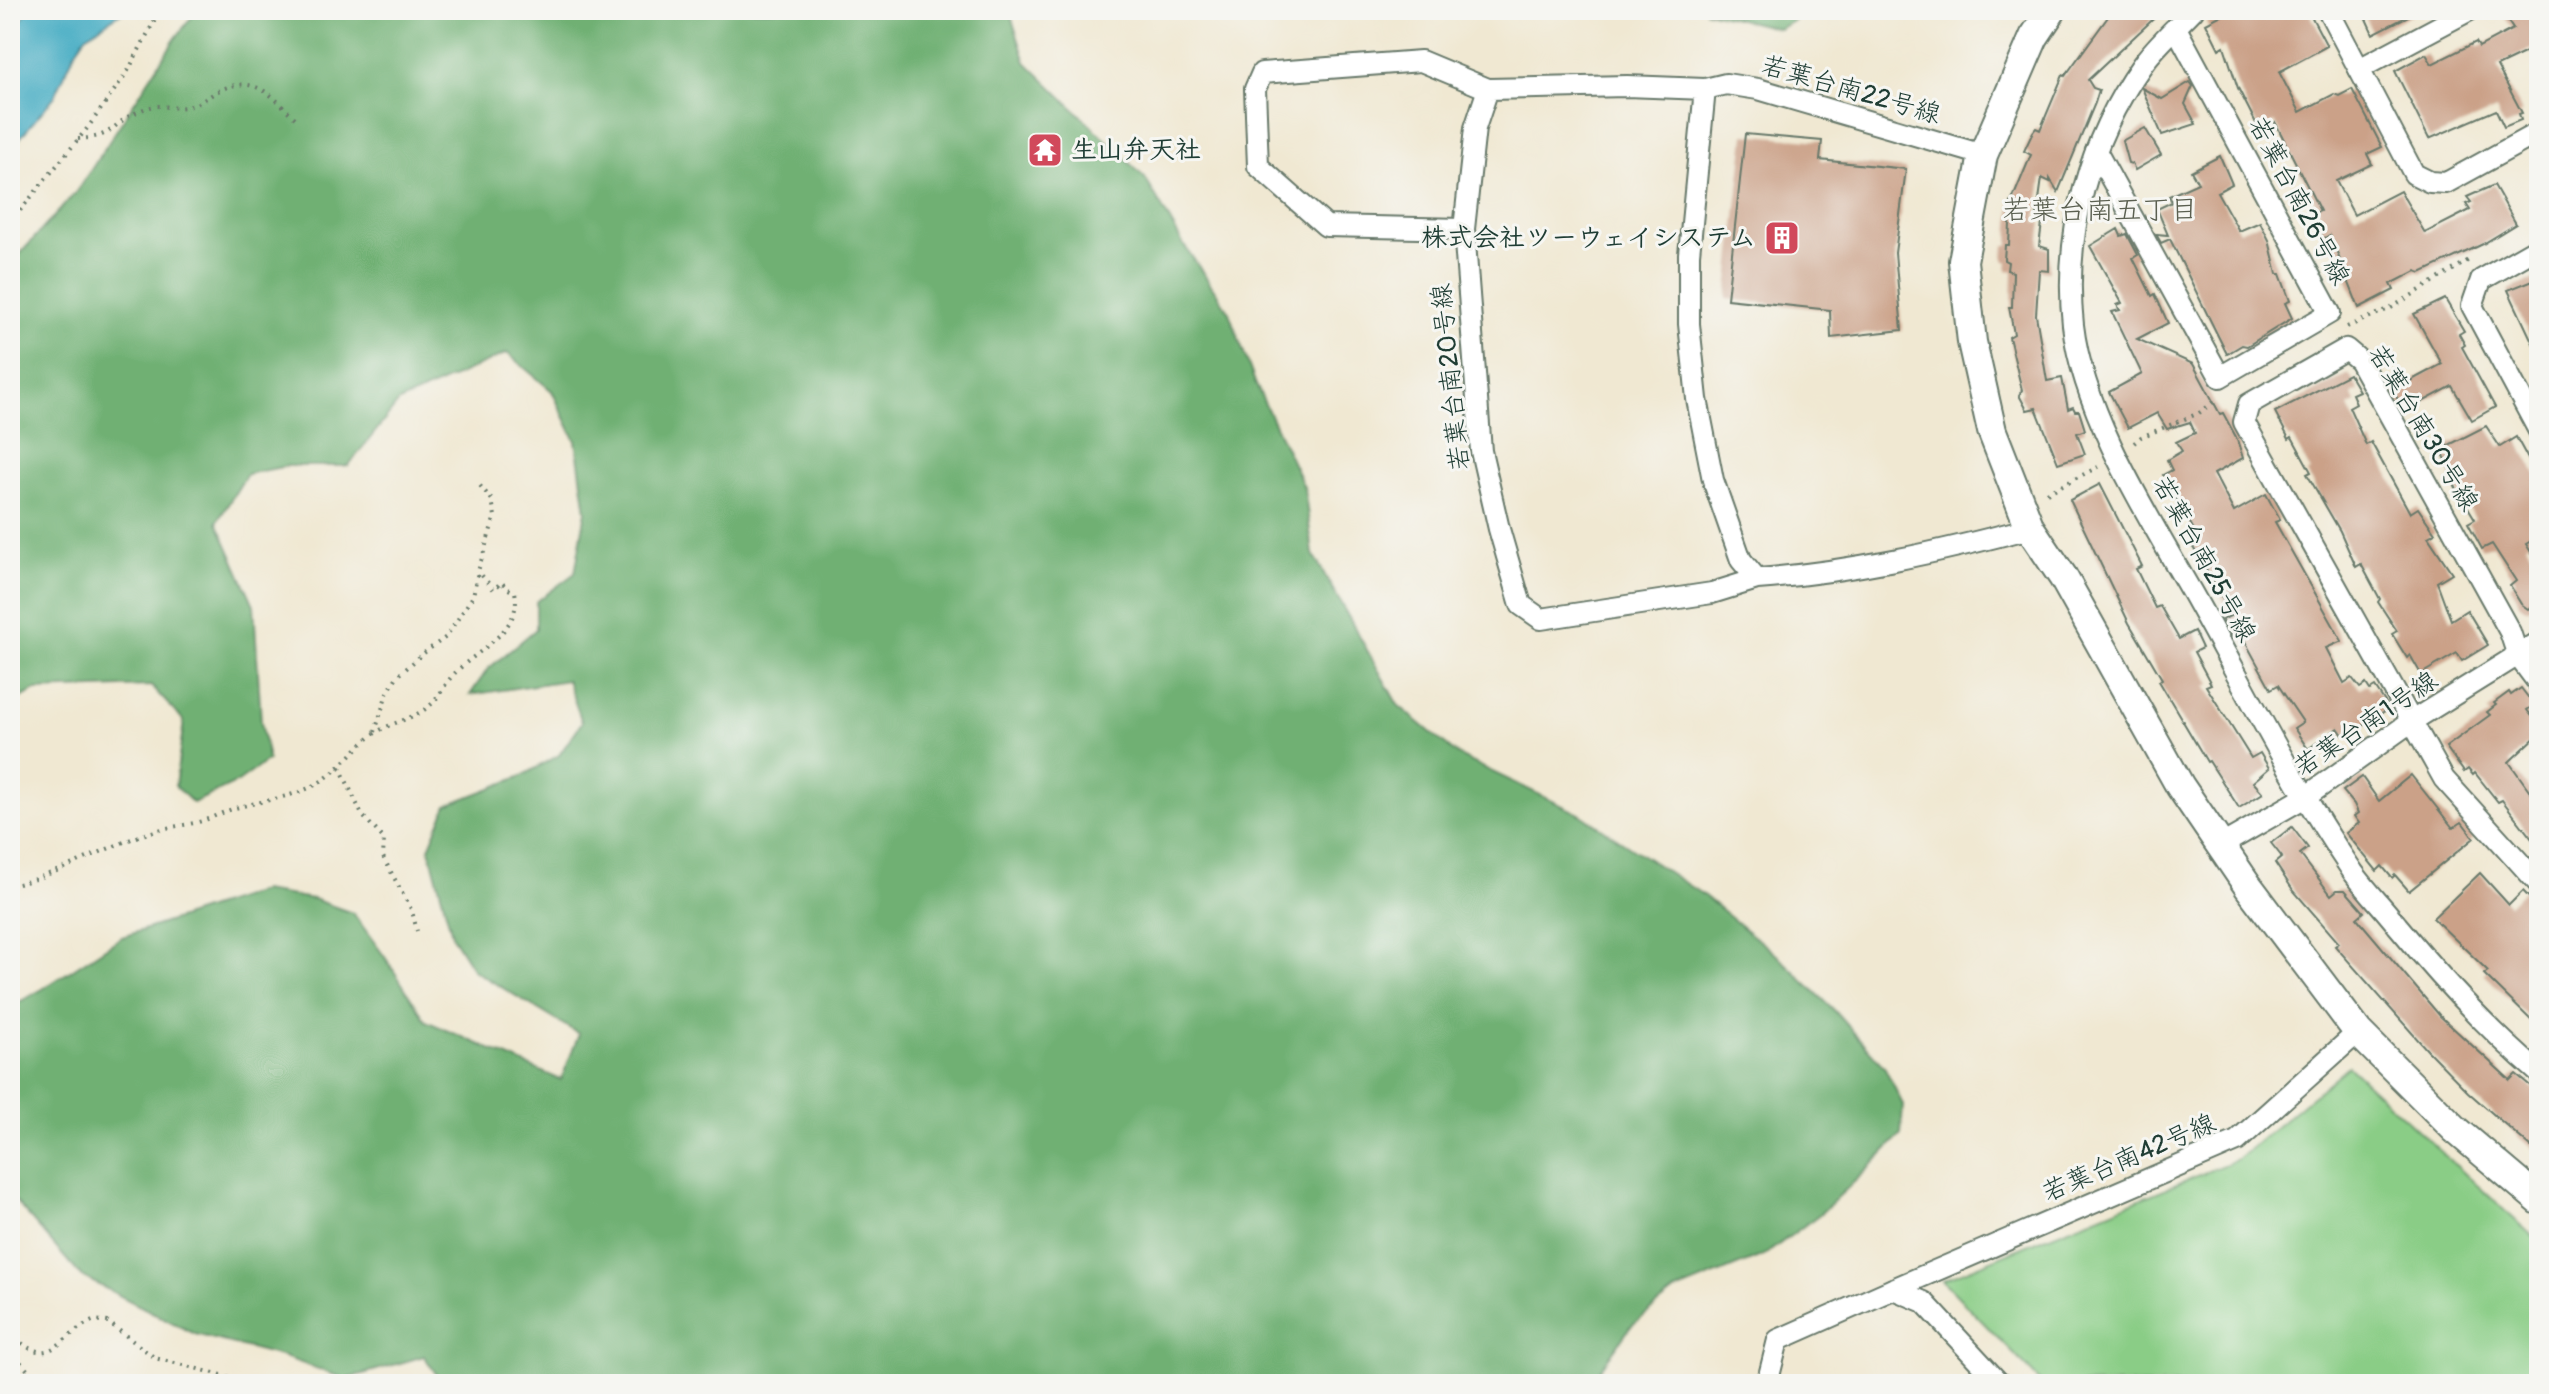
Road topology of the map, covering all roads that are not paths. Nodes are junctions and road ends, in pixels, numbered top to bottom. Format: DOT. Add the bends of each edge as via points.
graph roads {
  1 [pos="2052,10"];
  2 [pos="2193,10"];
  3 [pos="2328,10"];
  4 [pos="2470,10"];
  5 [pos="2176,28"];
  6 [pos="2359,69"];
  7 [pos="1488,89"];
  8 [pos="1705,89"];
  9 [pos="2539,132"];
  10 [pos="2096,151"];
  11 [pos="1983,155"];
  12 [pos="1464,229"];
  13 [pos="2539,247"];
  14 [pos="2539,431"];
  15 [pos="2030,528"];
  16 [pos="1757,579"];
  17 [pos="2539,642"];
  18 [pos="2518,656"];
  19 [pos="2539,684"];
  20 [pos="2412,721"];
  21 [pos="2307,796"];
  22 [pos="2220,846"];
  23 [pos="2539,884"];
  24 [pos="2358,1032"];
  25 [pos="2539,1073"];
  26 [pos="2539,1200"];
  27 [pos="1893,1289"];
  28 [pos="1767,1384"];
  29 [pos="2000,1384"];
  1 -- 11 [label="street" via="2034,37"];
  2 -- 5 [label="street, 若葉台南25号線"];
  3 -- 6 [label="street"];
  4 -- 6 [label="street"];
  5 -- 10 [label="street, 若葉台南25号線" via="2143,64"];
  5 -- 10 [label="street, 若葉台南26号線" via="2330,313 2220,377"];
  6 -- 9 [label="street" via="2414,174 2430,182 2446,183"];
  7 -- 8 [label="street"];
  7 -- 12 [label="street, 若葉台南20号線" via="1475,128"];
  7 -- 12 [label="street" via="1421,61 1262,73 1255,89 1258,166 1326,226"];
  8 -- 11 [label="street, 若葉台南22号線" via="1726,84 1758,89"];
  8 -- 16 [label="street" via="1689,254 1689,324 1713,480 1741,560"];
  10 -- 21 [label="street, 若葉台南25号線" via="2078,204 2071,290 2084,377 2115,453"];
  11 -- 15 [label="street" via="1963,261 1972,342 1992,431"];
  12 -- 16 [label="street, 若葉台南20号線" via="1481,451 1521,605 1541,619 1712,593"];
  13 -- 14 [label="street" via="2481,280 2472,306"];
  15 -- 16 [label="street, 若葉台南20号線" via="1946,551"];
  15 -- 22 [label="street"];
  17 -- 18 [label="street, 若葉台南1号線"];
  18 -- 19 [label="street"];
  18 -- 20 [label="street, 若葉台南1号線"];
  18 -- 20 [label="street, 若葉台南30号線" via="2510,632 2359,360 2346,349 2249,404 2244,422"];
  20 -- 21 [label="street, 若葉台南1号線"];
  20 -- 23 [label="street" via="2444,779"];
  21 -- 22 [label="street, 若葉台南1号線"];
  21 -- 25 [label="street, 若葉台南25号線" via="2354,873 2435,971"];
  22 -- 24 [label="street"];
  24 -- 26 [label="street" via="2455,1129"];
  24 -- 27 [label="street, 若葉台南42号線" via="2237,1141"];
  27 -- 28 [label="street, 若葉台南42号線" via="1778,1340"];
  27 -- 29 [label="street" via="1924,1302"];
}
